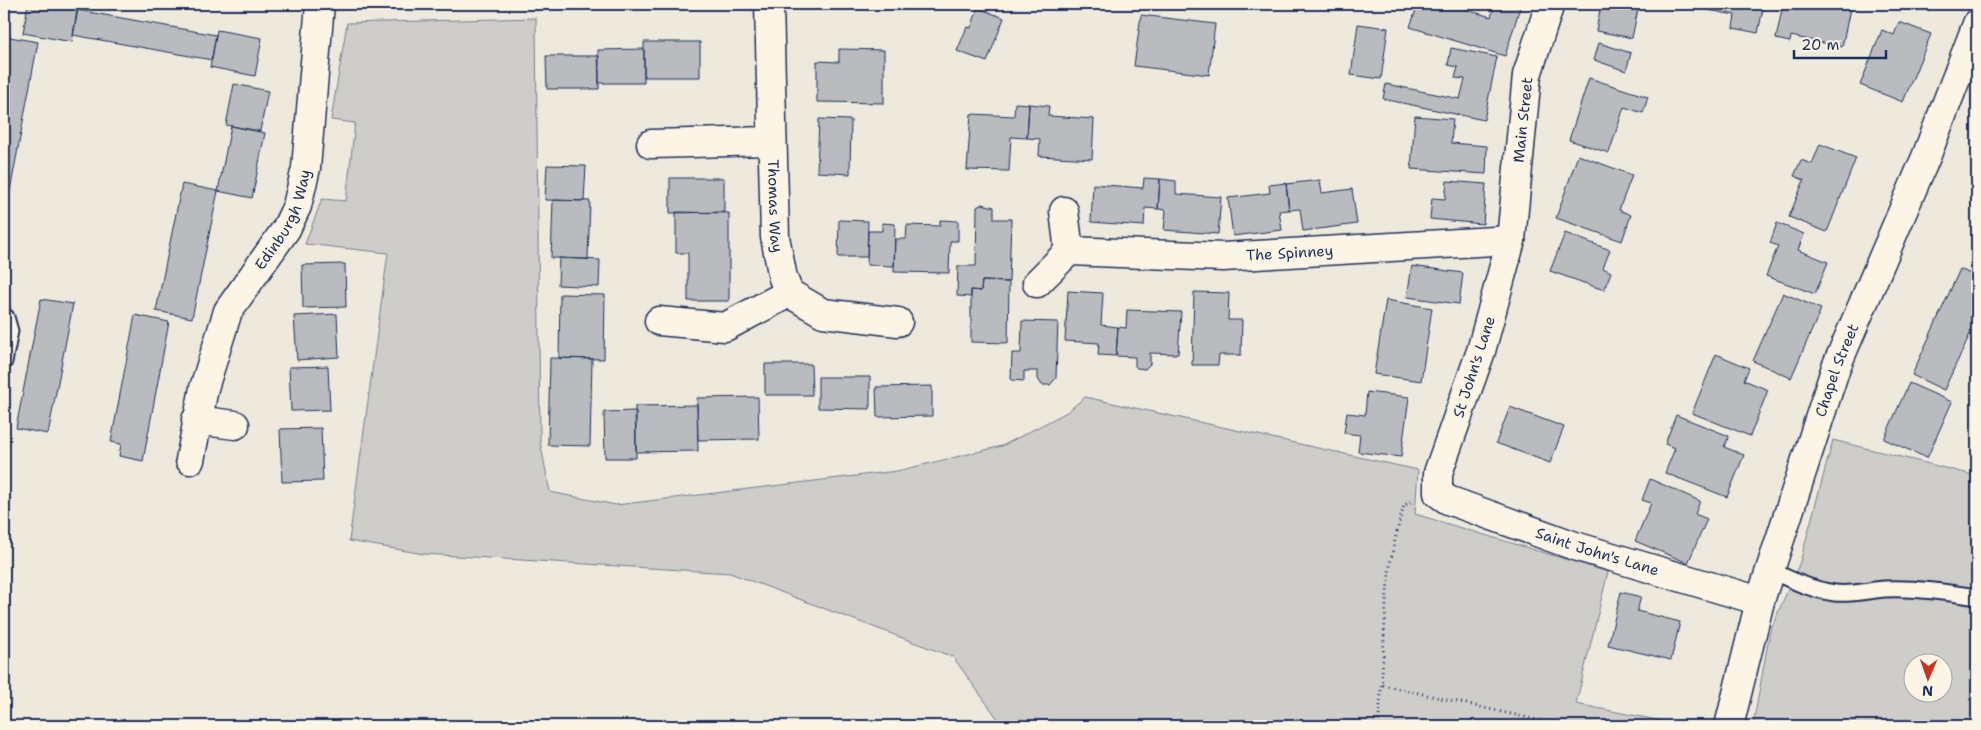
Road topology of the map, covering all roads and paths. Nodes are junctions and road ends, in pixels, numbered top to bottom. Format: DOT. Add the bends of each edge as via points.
graph roads {
  1 [pos="320,4"];
  2 [pos="769,4"];
  3 [pos="1550,4"];
  4 [pos="1977,24"];
  5 [pos="772,141"];
  6 [pos="650,144"];
  7 [pos="1064,212"];
  8 [pos="1511,240"];
  9 [pos="1069,251"];
  10 [pos="1037,283"];
  11 [pos="790,293"];
  12 [pos="4,316"];
  13 [pos="659,321"];
  14 [pos="898,322"];
  15 [pos="4,362"];
  16 [pos="196,420"];
  17 [pos="235,425"];
  18 [pos="190,460"];
  19 [pos="1438,494"];
  20 [pos="1770,570"];
  21 [pos="1977,597"];
  22 [pos="1760,601"];
  23 [pos="1383,685"];
  24 [pos="1378,726"];
  25 [pos="1564,726"];
  26 [pos="1729,726"];
  1 -- 16 [label="street, Edinburgh Way" via="306,168 297,206 286,229 228,311"];
  2 -- 5 [label="street, Thomas Way"];
  3 -- 8 [label="street, Main Street" via="1527,75"];
  4 -- 20 [label="street, Chapel Street" via="1926,157 1836,368"];
  5 -- 6 [label="street"];
  5 -- 11 [label="street, Thomas Way" via="775,237 783,278"];
  7 -- 9 [label="street"];
  8 -- 9 [label="street, The Spinney" via="1223,257"];
  8 -- 19 [label="street, St John's Lane" via="1481,351 1438,473"];
  9 -- 10 [label="street"];
  11 -- 13 [label="street" via="725,327"];
  11 -- 14 [label="street" via="823,313"];
  12 -- 15 [label="lane" via="10,331"];
  16 -- 17 [label="street"];
  16 -- 18 [label="street, Edinburgh Way"];
  19 -- 22 [label="street, Saint John's Lane" via="1574,546"];
  19 -- 23 [label="path" via="1404,505 1390,563 1382,647"];
  20 -- 21 [label="lane" via="1811,588 1837,593 1921,588"];
  20 -- 22 [label="street, Chapel Street"];
  22 -- 26 [label="street, Chapel Street"];
  23 -- 24 [label="path"];
  23 -- 25 [label="path"];
}
